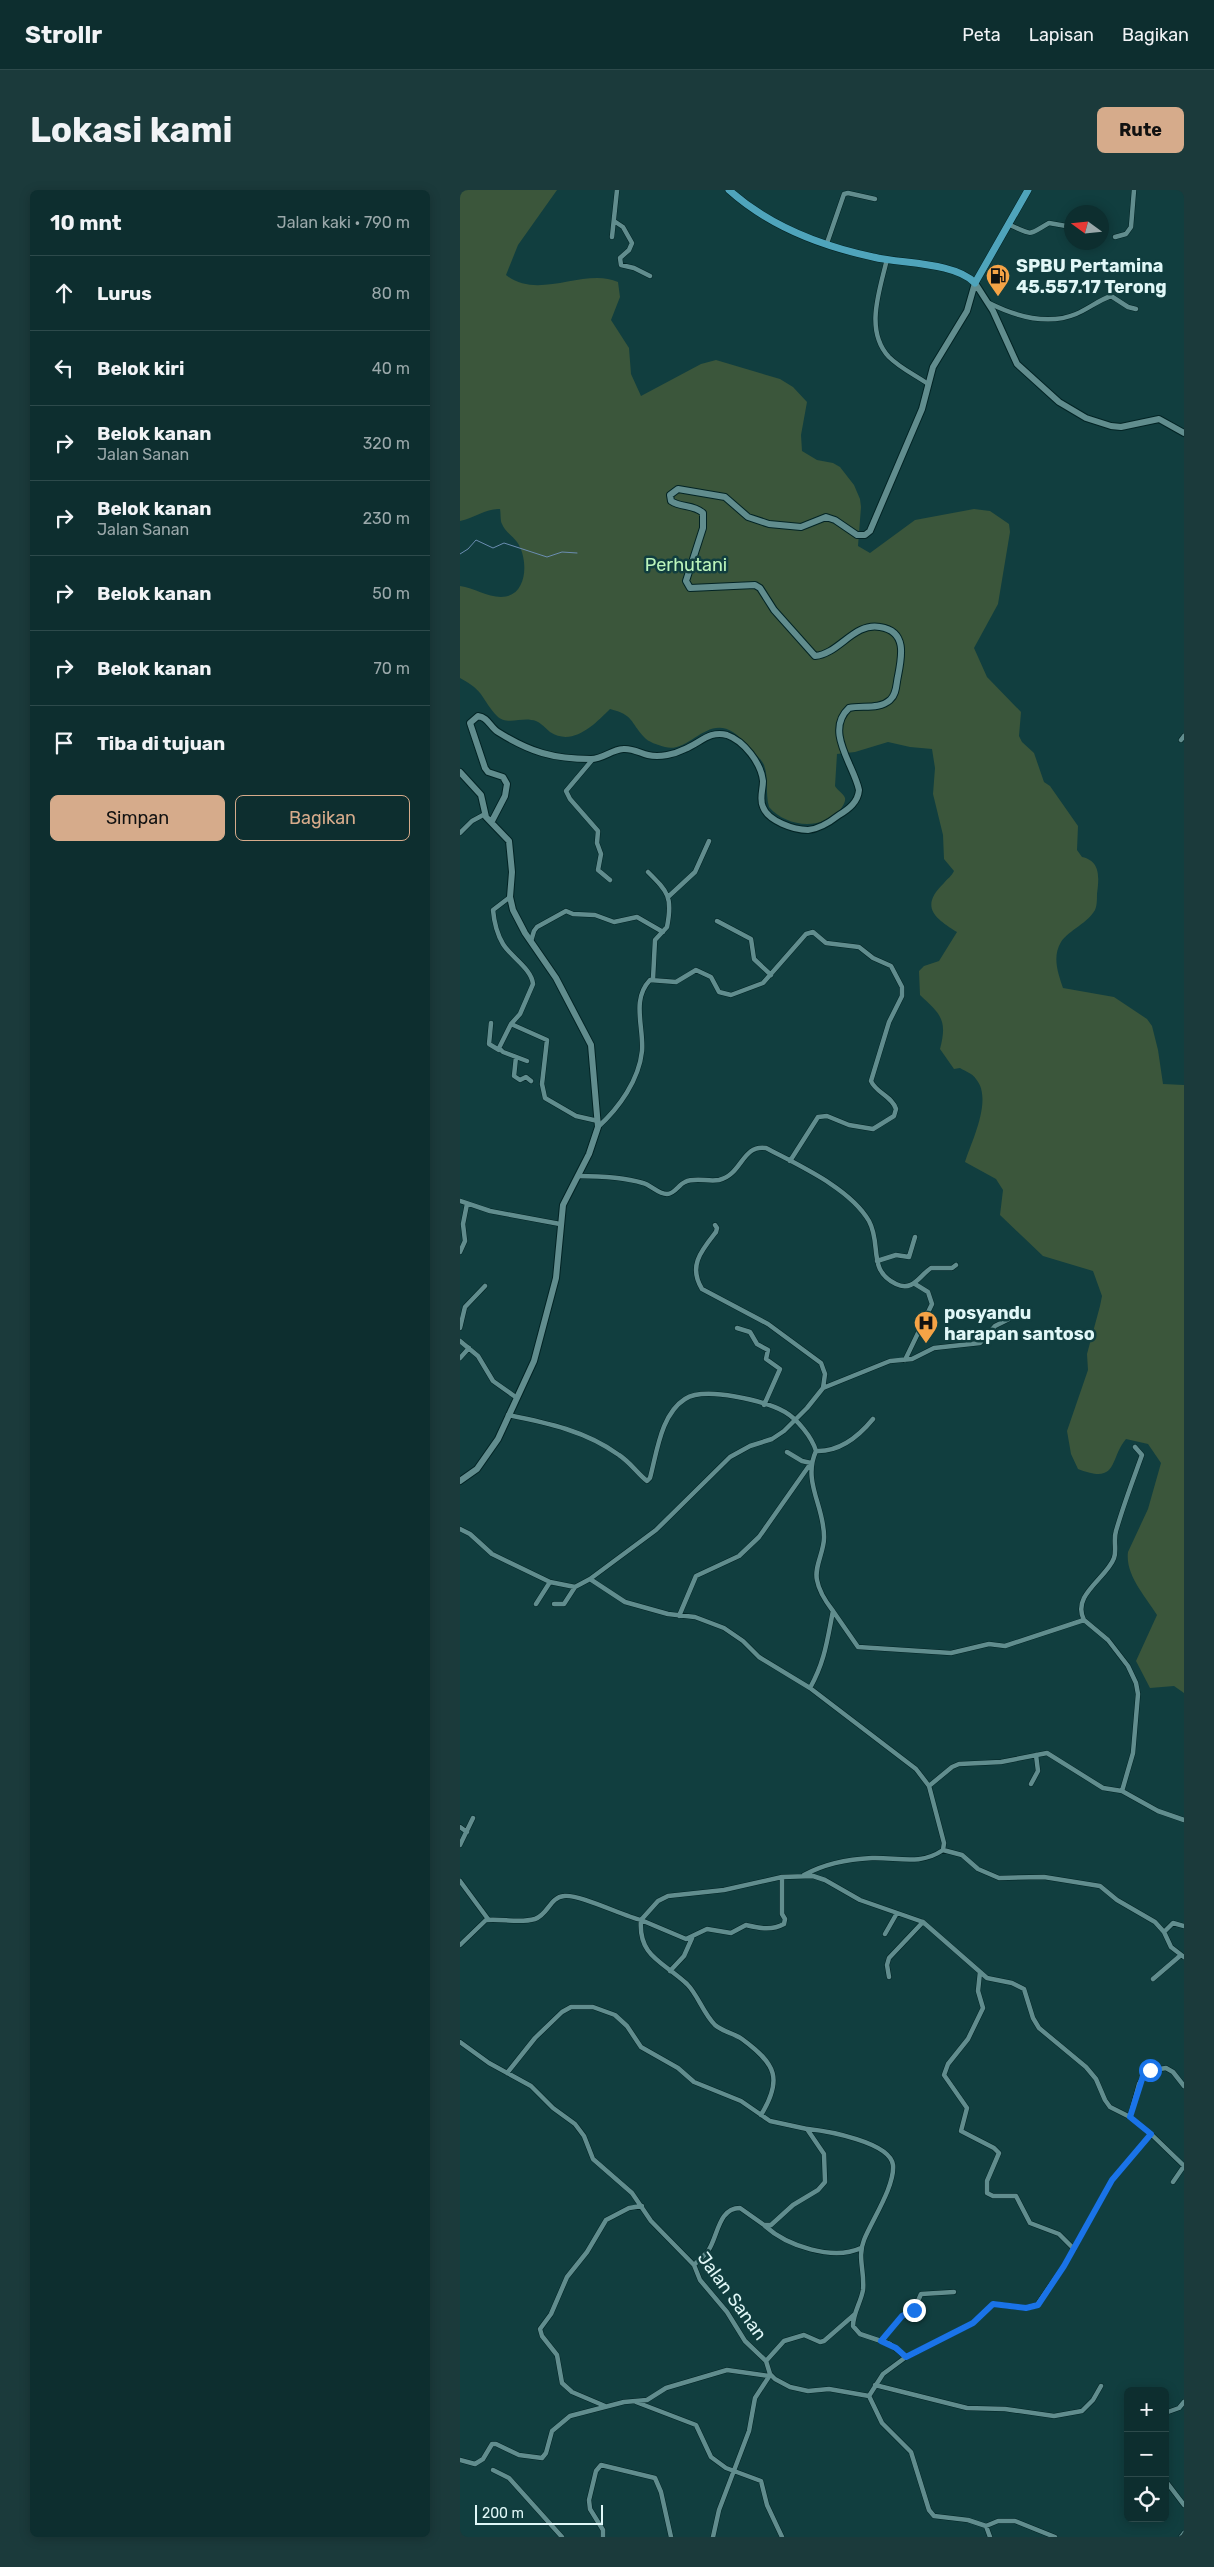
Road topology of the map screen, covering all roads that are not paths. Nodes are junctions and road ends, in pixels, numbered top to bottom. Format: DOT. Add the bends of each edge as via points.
graph roads {
  1 [pos="617,190"];
  2 [pos="729,190"];
  3 [pos="1028,190"];
  4 [pos="1134,190"];
  5 [pos="875,199"];
  6 [pos="614,221"];
  7 [pos="1010,225"];
  8 [pos="1064,226"];
  9 [pos="1115,237"];
  10 [pos="612,238"];
  11 [pos="828,243"];
  12 [pos="887,259"];
  13 [pos="957,270"];
  14 [pos="980,272"];
  15 [pos="650,276"];
  16 [pos="975,283"];
  17 [pos="989,304"];
  18 [pos="1136,309"];
  19 [pos="928,384"];
  20 [pos="1184,433"];
  21 [pos="593,759"];
  22 [pos="460,772"];
  23 [pos="485,814"];
  24 [pos="492,821"];
  25 [pos="460,833"];
  26 [pos="710,841"];
  27 [pos="648,872"];
  28 [pos="610,880"];
  29 [pos="510,897"];
  30 [pos="668,897"];
  31 [pos="717,921"];
  32 [pos="662,932"];
  33 [pos="531,943"];
  34 [pos="771,975"];
  35 [pos="653,979"];
  36 [pos="491,1023"];
  37 [pos="511,1024"];
  38 [pos="499,1050"];
  39 [pos="516,1057"];
  40 [pos="527,1061"];
  41 [pos="531,1081"];
  42 [pos="598,1124"];
  43 [pos="790,1161"];
  44 [pos="578,1176"];
  45 [pos="460,1201"];
  46 [pos="467,1204"];
  47 [pos="560,1224"];
  48 [pos="715,1225"];
  49 [pos="915,1237"];
  50 [pos="460,1252"];
  51 [pos="877,1261"];
  52 [pos="956,1265"];
  53 [pos="915,1284"];
  54 [pos="485,1286"];
  55 [pos="1019,1314"];
  56 [pos="460,1328"];
  57 [pos="737,1328"];
  58 [pos="460,1341"];
  59 [pos="469,1348"];
  60 [pos="460,1358"];
  61 [pos="905,1360"];
  62 [pos="823,1388"];
  63 [pos="517,1398"];
  64 [pos="764,1405"];
  65 [pos="508,1415"];
  66 [pos="873,1419"];
  67 [pos="794,1420"];
  68 [pos="1135,1447"];
  69 [pos="816,1450"];
  70 [pos="786,1452"];
  71 [pos="811,1463"];
  72 [pos="460,1481"];
  73 [pos="460,1529"];
  74 [pos="590,1579"];
  75 [pos="550,1582"];
  76 [pos="575,1587"];
  77 [pos="536,1604"];
  78 [pos="554,1604"];
  79 [pos="833,1611"];
  80 [pos="679,1616"];
  81 [pos="1084,1620"];
  82 [pos="810,1688"];
  83 [pos="1036,1755"];
  84 [pos="1031,1784"];
  85 [pos="929,1786"];
  86 [pos="1122,1791"];
  87 [pos="473,1818"];
  88 [pos="1184,1820"];
  89 [pos="460,1828"];
  90 [pos="468,1832"];
  91 [pos="460,1845"];
  92 [pos="943,1850"];
  93 [pos="804,1874"];
  94 [pos="782,1878"];
  95 [pos="460,1881"];
  96 [pos="897,1913"];
  97 [pos="488,1919"];
  98 [pos="641,1920"];
  99 [pos="922,1922"];
  100 [pos="1184,1926"];
  101 [pos="1164,1932"];
  102 [pos="885,1934"];
  103 [pos="693,1937"];
  104 [pos="460,1945"];
  105 [pos="1182,1956"];
  106 [pos="670,1971"];
  107 [pos="980,1972"];
  108 [pos="889,1977"];
  109 [pos="1153,1979"];
  110 [pos="460,2042"];
  111 [pos="507,2073"];
  112 [pos="1184,2086"];
  113 [pos="761,2115"];
  114 [pos="1130,2117"];
  115 [pos="808,2129"];
  116 [pos="1151,2134"];
  117 [pos="1184,2166"];
  118 [pos="1173,2182"];
  119 [pos="642,2206"];
  120 [pos="764,2225"];
  121 [pos="861,2248"];
  122 [pos="1074,2249"];
  123 [pos="694,2265"];
  124 [pos="954,2292"];
  125 [pos="855,2314"];
  126 [pos="881,2341"];
  127 [pos="906,2357"];
  128 [pos="766,2361"];
  129 [pos="769,2375"];
  130 [pos="875,2384"];
  131 [pos="1101,2386"];
  132 [pos="869,2396"];
  133 [pos="635,2401"];
  134 [pos="1184,2402"];
  135 [pos="605,2406"];
  136 [pos="1169,2412"];
  137 [pos="460,2460"];
  138 [pos="494,2470"];
  139 [pos="733,2470"];
  140 [pos="1169,2485"];
  141 [pos="1184,2505"];
  142 [pos="986,2526"];
  143 [pos="1184,2533"];
  144 [pos="562,2537"];
  145 [pos="603,2537"];
  146 [pos="671,2537"];
  147 [pos="713,2537"];
  148 [pos="782,2537"];
  149 [pos="990,2537"];
  150 [pos="1055,2537"];
  151 [pos="1181,2537"];
  1 -- 6 [label="street"];
  2 -- 11 [label="main road" via="780,227"];
  3 -- 7 [label="main road"];
  4 -- 9 [label="street" via="1131,227 1126,234"];
  5 -- 11 [label="street" via="848,192 844,194"];
  6 -- 10 [label="street"];
  6 -- 15 [label="street" via="623,227 632,244 620,258 621,264"];
  7 -- 8 [label="street" via="1030,234 1050,223"];
  7 -- 14 [label="main road"];
  11 -- 12 [label="main road"];
  12 -- 13 [label="main road"];
  12 -- 19 [label="street" via="876,311 879,339 890,357"];
  13 -- 14 [label="main road"];
  13 -- 16 [label="main road"];
  14 -- 16 [label="main road"];
  16 -- 17 [label="main road"];
  16 -- 19 [label="main road" via="968,311 938,356"];
  17 -- 18 [label="street" via="1011,314 1037,319 1073,315 1111,296"];
  17 -- 20 [label="main road" via="1017,364 1059,402 1086,418 1111,426 1159,419"];
  19 -- 21 [label="main road" via="918,419 870,531 862,536 831,518 822,518 801,527 769,524 748,517 725,497 678,489 670,495 674,503 694,507 703,514 703,528 686,581 690,588 751,584 760,588 774,610 815,656 820,656 863,628 878,626 899,638 903,656 894,696 884,705 850,708 841,717 844,755 859,790 855,802 829,822 808,830 775,820 762,806 760,769 740,743 726,735 712,734 686,749 668,754 648,755 622,749"];
  21 -- 24 [label="main road" via="542,754 495,731 483,717 475,717 470,723 485,768 503,777 507,784"];
  21 -- 28 [label="street" via="566,791 598,830 601,856 598,870"];
  22 -- 23 [label="main road" via="482,795"];
  23 -- 24 [label="main road"];
  23 -- 25 [label="street" via="472,820"];
  24 -- 29 [label="main road" via="509,841"];
  26 -- 30 [label="street" via="695,872"];
  27 -- 30 [label="street"];
  29 -- 33 [label="main road" via="513,910"];
  29 -- 37 [label="street" via="493,910 497,932 534,984 520,1014"];
  30 -- 32 [label="street" via="668,925"];
  31 -- 34 [label="street" via="751,939 754,959"];
  32 -- 33 [label="street" via="637,917 614,922 595,915 566,911 537,927"];
  32 -- 35 [label="street" via="655,940"];
  33 -- 42 [label="main road" via="556,978 591,1045"];
  34 -- 35 [label="street" via="763,983 731,995 719,992 711,976 700,970 676,982"];
  34 -- 43 [label="street" via="806,934 813,932 826,943 859,947 872,958 892,966 902,992 871,1081 895,1105 894,1116 873,1130 827,1116 818,1117"];
  35 -- 42 [label="street" via="646,984 640,997 642,1032 638,1068 611,1115"];
  36 -- 38 [label="street" via="489,1044"];
  37 -- 38 [label="street"];
  37 -- 42 [label="street" via="546,1040 542,1084 545,1098 576,1116"];
  38 -- 39 [label="street"];
  39 -- 40 [label="street"];
  39 -- 41 [label="street" via="514,1076"];
  42 -- 44 [label="main road"];
  43 -- 44 [label="street" via="766,1148 754,1147 730,1175 720,1180 687,1181 671,1194 636,1181"];
  43 -- 51 [label="street" via="853,1201 870,1224"];
  44 -- 47 [label="main road" via="563,1205"];
  45 -- 46 [label="street"];
  46 -- 47 [label="street"];
  46 -- 50 [label="street"];
  47 -- 63 [label="main road" via="556,1278 539,1345"];
  48 -- 62 [label="street" via="716,1232 697,1256 695,1271 702,1289 768,1324 821,1363 825,1374"];
  49 -- 51 [label="street" via="909,1257 896,1255"];
  51 -- 53 [label="street" via="877,1268 889,1280 905,1287"];
  52 -- 53 [label="street" via="952,1268 931,1268"];
  53 -- 61 [label="street" via="928,1292 932,1304"];
  54 -- 56 [label="street" via="465,1306"];
  55 -- 61 [label="street" via="995,1326 980,1343 939,1347"];
  57 -- 64 [label="street" via="750,1332 757,1344 768,1350 768,1361 780,1369"];
  58 -- 59 [label="street"];
  59 -- 60 [label="street"];
  59 -- 63 [label="street" via="482,1360 488,1376"];
  61 -- 62 [label="street" via="890,1361"];
  62 -- 67 [label="street"];
  63 -- 65 [label="main road"];
  64 -- 65 [label="street" via="709,1392 685,1399 669,1417 647,1481 621,1456 594,1438 552,1424"];
  64 -- 67 [label="street" via="786,1413"];
  65 -- 72 [label="main road" via="498,1439 476,1469"];
  66 -- 69 [label="street" via="856,1438 824,1451"];
  67 -- 69 [label="street"];
  67 -- 74 [label="street" via="772,1439 730,1457 656,1530"];
  68 -- 81 [label="street" via="1142,1455 1116,1531 1114,1558 1105,1574 1086,1594"];
  69 -- 71 [label="street"];
  70 -- 71 [label="street"];
  71 -- 79 [label="street" via="814,1495 824,1538 816,1578 820,1592"];
  71 -- 80 [label="street" via="759,1537 740,1556 696,1576"];
  73 -- 75 [label="street" via="492,1554"];
  74 -- 76 [label="street"];
  74 -- 80 [label="street" via="625,1602"];
  75 -- 76 [label="street"];
  75 -- 77 [label="street"];
  76 -- 78 [label="street" via="564,1604"];
  79 -- 81 [label="street" via="858,1647 944,1653 989,1644 1005,1646"];
  79 -- 82 [label="street" via="828,1647"];
  80 -- 82 [label="street" via="695,1617 724,1628 759,1657"];
  81 -- 86 [label="street" via="1108,1640 1128,1666 1136,1683 1138,1694 1132,1753"];
  82 -- 85 [label="street" via="916,1769"];
  83 -- 84 [label="street" via="1038,1771"];
  83 -- 85 [label="street" via="1001,1762 959,1764"];
  83 -- 86 [label="street" via="1052,1755 1103,1788"];
  85 -- 92 [label="street" via="944,1842"];
  86 -- 88 [label="street" via="1158,1811"];
  87 -- 90 [label="street"];
  89 -- 90 [label="street"];
  90 -- 91 [label="street"];
  92 -- 93 [label="street" via="920,1860 864,1859 822,1866"];
  92 -- 101 [label="street" via="962,1855 978,1869 999,1878 1044,1877 1095,1884 1155,1922"];
  93 -- 94 [label="street"];
  93 -- 96 [label="street"];
  94 -- 98 [label="street" via="724,1890 668,1896 658,1901"];
  94 -- 103 [label="street" via="784,1924 762,1929 746,1925 731,1933 707,1929"];
  95 -- 97 [label="street"];
  96 -- 99 [label="street"];
  96 -- 102 [label="street"];
  97 -- 98 [label="street" via="512,1922 536,1918 554,1900 568,1896"];
  97 -- 104 [label="street"];
  98 -- 103 [label="street" via="682,1939"];
  98 -- 106 [label="street" via="643,1945"];
  99 -- 107 [label="street"];
  99 -- 108 [label="street" via="889,1958"];
  100 -- 101 [label="street" via="1173,1923"];
  101 -- 105 [label="street" via="1171,1947"];
  103 -- 106 [label="street" via="684,1956"];
  105 -- 109 [label="street"];
  106 -- 113 [label="street" via="687,1984 714,2024 741,2039 771,2068 774,2088"];
  107 -- 114 [label="street" via="992,1980 1012,1983 1024,1989 1032,2018 1039,2028 1086,2067 1107,2104"];
  107 -- 122 [label="street" via="978,1991 983,2008 968,2039 945,2070 946,2079 967,2108 962,2131 999,2153 987,2181 986,2193 1014,2195 1030,2224 1059,2234"];
  110 -- 111 [label="street, Jalan Sanan"];
  111 -- 113 [label="street" via="535,2038 562,2012 571,2007 593,2006 622,2020 641,2048 678,2068 694,2082 741,2101"];
  111 -- 119 [label="street, Jalan Sanan" via="537,2091 575,2124 584,2136 593,2159"];
  112 -- 114 [label="street" via="1174,2072 1166,2068 1147,2071"];
  113 -- 115 [label="street" via="770,2121"];
  114 -- 116 [label="street"];
  115 -- 120 [label="street" via="826,2160 826,2178 822,2187 793,2205 772,2226"];
  115 -- 121 [label="street" via="853,2138 879,2149 890,2158 890,2182"];
  116 -- 117 [label="street"];
  116 -- 122 [label="street" via="1112,2180"];
  117 -- 118 [label="street"];
  119 -- 123 [label="street, Jalan Sanan" via="651,2221"];
  119 -- 135 [label="street" via="606,2220 567,2277 551,2314 540,2329 557,2355 562,2383 572,2392"];
  120 -- 121 [label="street" via="783,2239 832,2254 850,2253"];
  120 -- 123 [label="street" via="743,2209 729,2211 708,2251"];
  121 -- 125 [label="street" via="862,2291"];
  122 -- 127 [label="street" via="1038,2305 1026,2308 993,2304 973,2323"];
  123 -- 128 [label="street, Jalan Sanan" via="700,2280 742,2336"];
  124 -- 126 [label="street" via="921,2294 914,2310 902,2316"];
  125 -- 126 [label="street" via="853,2326 857,2333"];
  125 -- 128 [label="street" via="824,2342 804,2335 784,2341"];
  126 -- 127 [label="street"];
  127 -- 130 [label="street"];
  128 -- 129 [label="street, Jalan Sanan"];
  129 -- 132 [label="street" via="800,2390 829,2389"];
  129 -- 133 [label="street" via="728,2370 666,2388 647,2400"];
  129 -- 139 [label="street" via="755,2398 750,2431"];
  130 -- 131 [label="street" via="967,2408 1054,2416 1082,2411"];
  130 -- 132 [label="street"];
  132 -- 142 [label="street" via="882,2423 911,2452 931,2514"];
  133 -- 135 [label="street"];
  133 -- 139 [label="street" via="696,2425 708,2454 723,2467"];
  134 -- 136 [label="street"];
  135 -- 137 [label="street" via="560,2422 552,2430 544,2458 519,2456 492,2444 480,2462 470,2464"];
  138 -- 144 [label="street" via="509,2478"];
  139 -- 147 [label="street"];
  139 -- 148 [label="street" via="761,2481 767,2505"];
  140 -- 141 [label="street"];
  142 -- 149 [label="street"];
  142 -- 150 [label="street" via="998,2521 1015,2521"];
  143 -- 151 [label="street"];
  145 -- 146 [label="street" via="589,2500 596,2471 602,2465 655,2478"];
}
